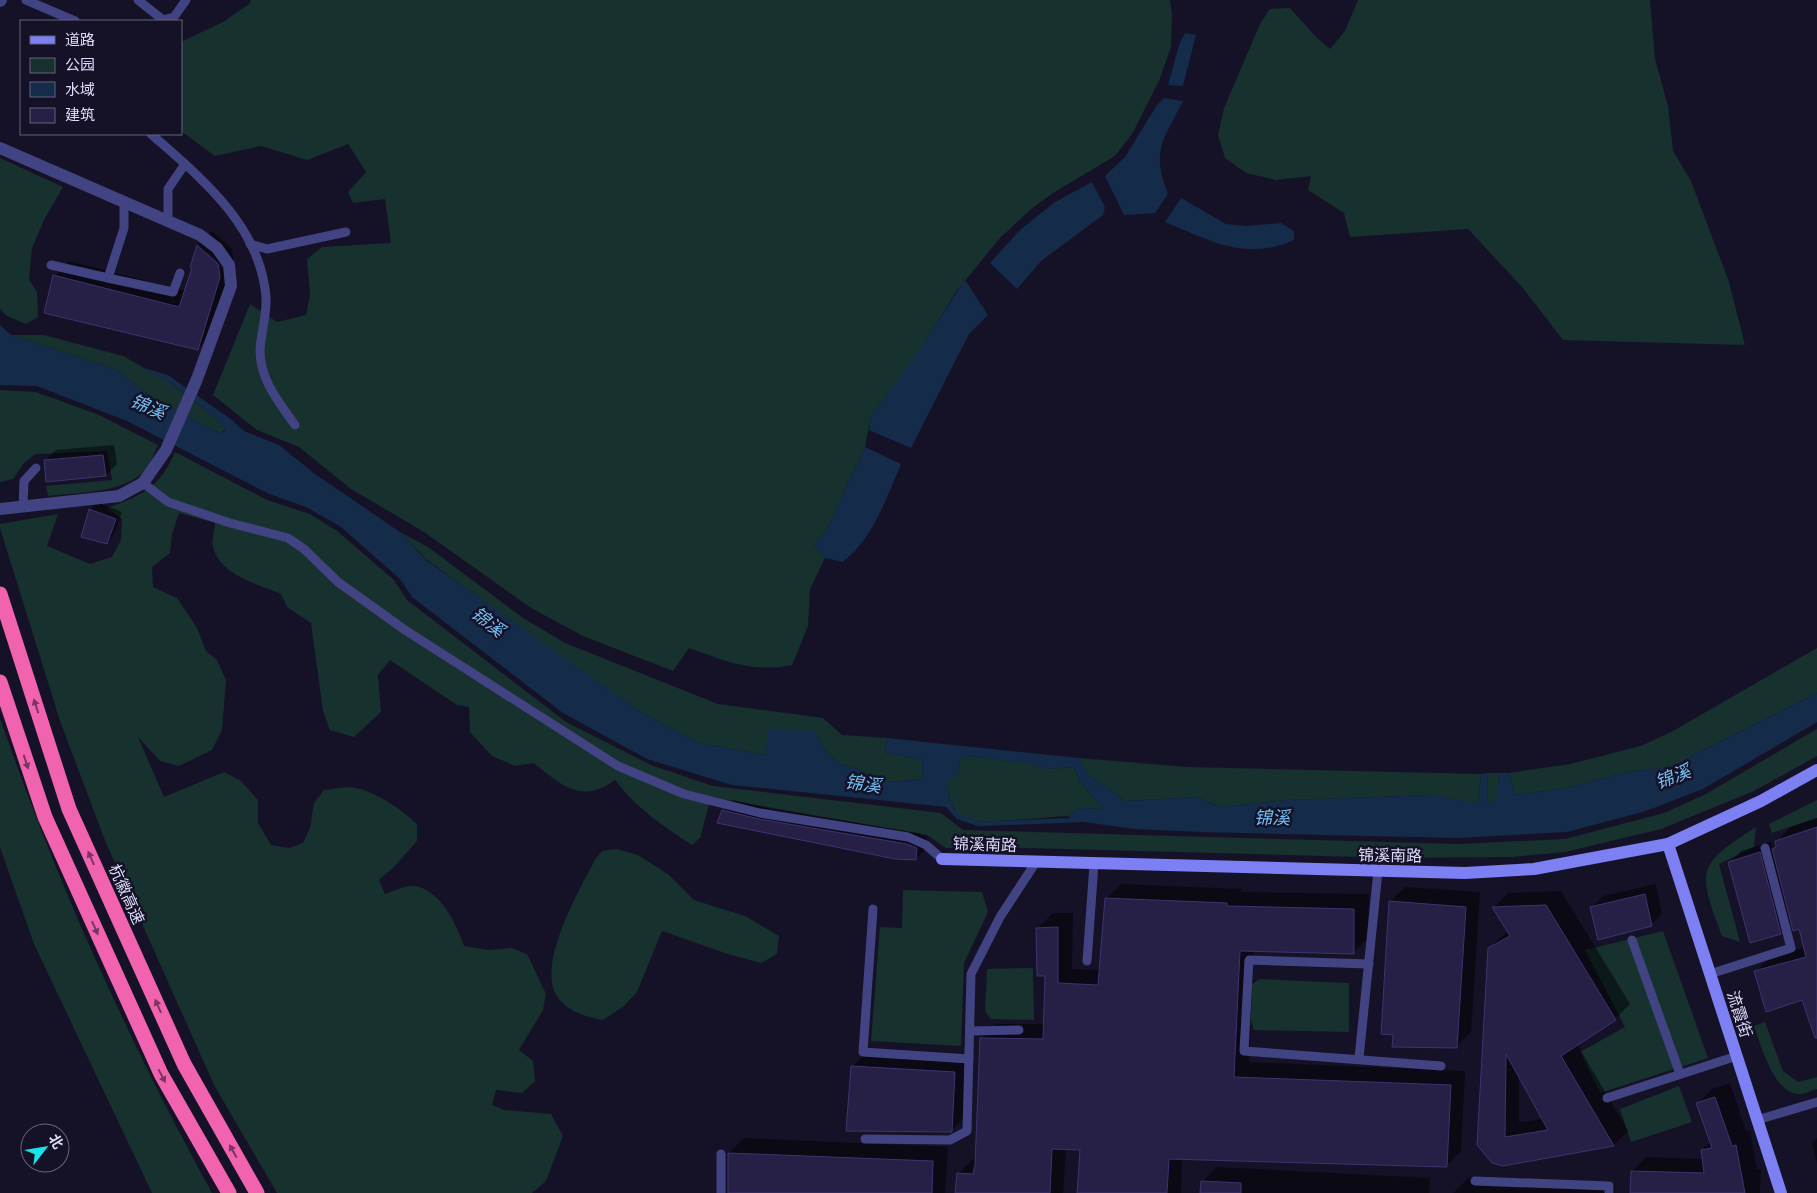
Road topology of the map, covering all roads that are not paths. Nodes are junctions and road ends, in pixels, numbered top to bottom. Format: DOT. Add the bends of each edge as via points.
graph roads {
  1 [pos="26,0"];
  2 [pos="138,0"];
  3 [pos="186,0"];
  4 [pos="73,20"];
  5 [pos="152,135"];
  6 [pos="0,148"];
  7 [pos="185,164"];
  8 [pos="124,203"];
  9 [pos="168,222"];
  10 [pos="346,232"];
  11 [pos="250,244"];
  12 [pos="51,265"];
  13 [pos="180,273"];
  14 [pos="108,278"];
  15 [pos="295,425"];
  16 [pos="36,468"];
  17 [pos="143,483"];
  18 [pos="23,507"];
  19 [pos="0,509"];
  20 [pos="0,594"];
  21 [pos="0,682"];
  22 [pos="1817,770"];
  23 [pos="1668,844"];
  24 [pos="1765,848"];
  25 [pos="942,860"];
  26 [pos="1036,862"];
  27 [pos="1094,864"];
  28 [pos="1378,871"];
  29 [pos="873,909"];
  30 [pos="1632,940"];
  31 [pos="1087,961"];
  32 [pos="1369,964"];
  33 [pos="1710,974"];
  34 [pos="1019,1030"];
  35 [pos="970,1031"];
  36 [pos="1736,1056"];
  37 [pos="1359,1058"];
  38 [pos="969,1059"];
  39 [pos="1441,1066"];
  40 [pos="1680,1074"];
  41 [pos="1607,1098"];
  42 [pos="1817,1102"];
  43 [pos="1757,1120"];
  44 [pos="865,1139"];
  45 [pos="721,1154"];
  46 [pos="1475,1181"];
  47 [pos="229,1193"];
  48 [pos="257,1193"];
  49 [pos="720,1193"];
  50 [pos="1609,1193"];
  51 [pos="1781,1193"];
  1 -- 4 [label="lane"];
  2 -- 3 [label="lane" via="163,20 174,17"];
  5 -- 7 [label="lane"];
  6 -- 8 [label="street"];
  7 -- 9 [label="lane" via="168,189"];
  7 -- 11 [label="lane" via="206,182 238,220"];
  8 -- 9 [label="street"];
  8 -- 14 [label="lane" via="124,228"];
  9 -- 17 [label="street" via="200,235 217,248 229,265 231,286 197,379 166,450"];
  10 -- 11 [label="lane" via="267,249"];
  11 -- 15 [label="lane" via="266,298 260,350 262,371 268,387"];
  12 -- 14 [label="lane"];
  13 -- 14 [label="lane" via="173,292"];
  16 -- 18 [label="lane" via="24,481"];
  17 -- 18 [label="street" via="119,496"];
  17 -- 25 [label="lane" via="168,502 288,538 338,582 405,630 618,766 684,794 760,813 908,837 926,845"];
  18 -- 19 [label="street"];
  48 -- 20 [label="highway, 杭徽高速, one-way" via="184,1064 69,809"];
  21 -- 47 [label="highway, one-way" via="45,817 161,1074"];
  22 -- 23 [label="street, 锦溪南路" via="1761,801"];
  23 -- 28 [label="street, 锦溪南路" via="1534,869 1465,873"];
  23 -- 33 [label="street, 流霞街"];
  24 -- 33 [label="lane" via="1791,948"];
  25 -- 26 [label="street, 锦溪南路"];
  26 -- 27 [label="street, 锦溪南路"];
  26 -- 35 [label="lane" via="1000,917 972,974"];
  27 -- 28 [label="street, 锦溪南路"];
  27 -- 31 [label="lane"];
  28 -- 32 [label="lane"];
  29 -- 38 [label="lane" via="863,1052"];
  30 -- 40 [label="lane"];
  32 -- 37 [label="lane"];
  32 -- 37 [label="lane" via="1249,960 1246,971 1244,1050"];
  33 -- 36 [label="street, 流霞街"];
  34 -- 35 [label="lane"];
  35 -- 38 [label="lane"];
  36 -- 40 [label="lane"];
  36 -- 43 [label="street, 流霞街"];
  37 -- 39 [label="lane"];
  38 -- 44 [label="lane" via="967,1131 950,1140"];
  40 -- 41 [label="lane"];
  42 -- 43 [label="lane"];
  43 -- 51 [label="street, 流霞街"];
  45 -- 49 [label="lane"];
  46 -- 50 [label="lane" via="1609,1186"];
}
